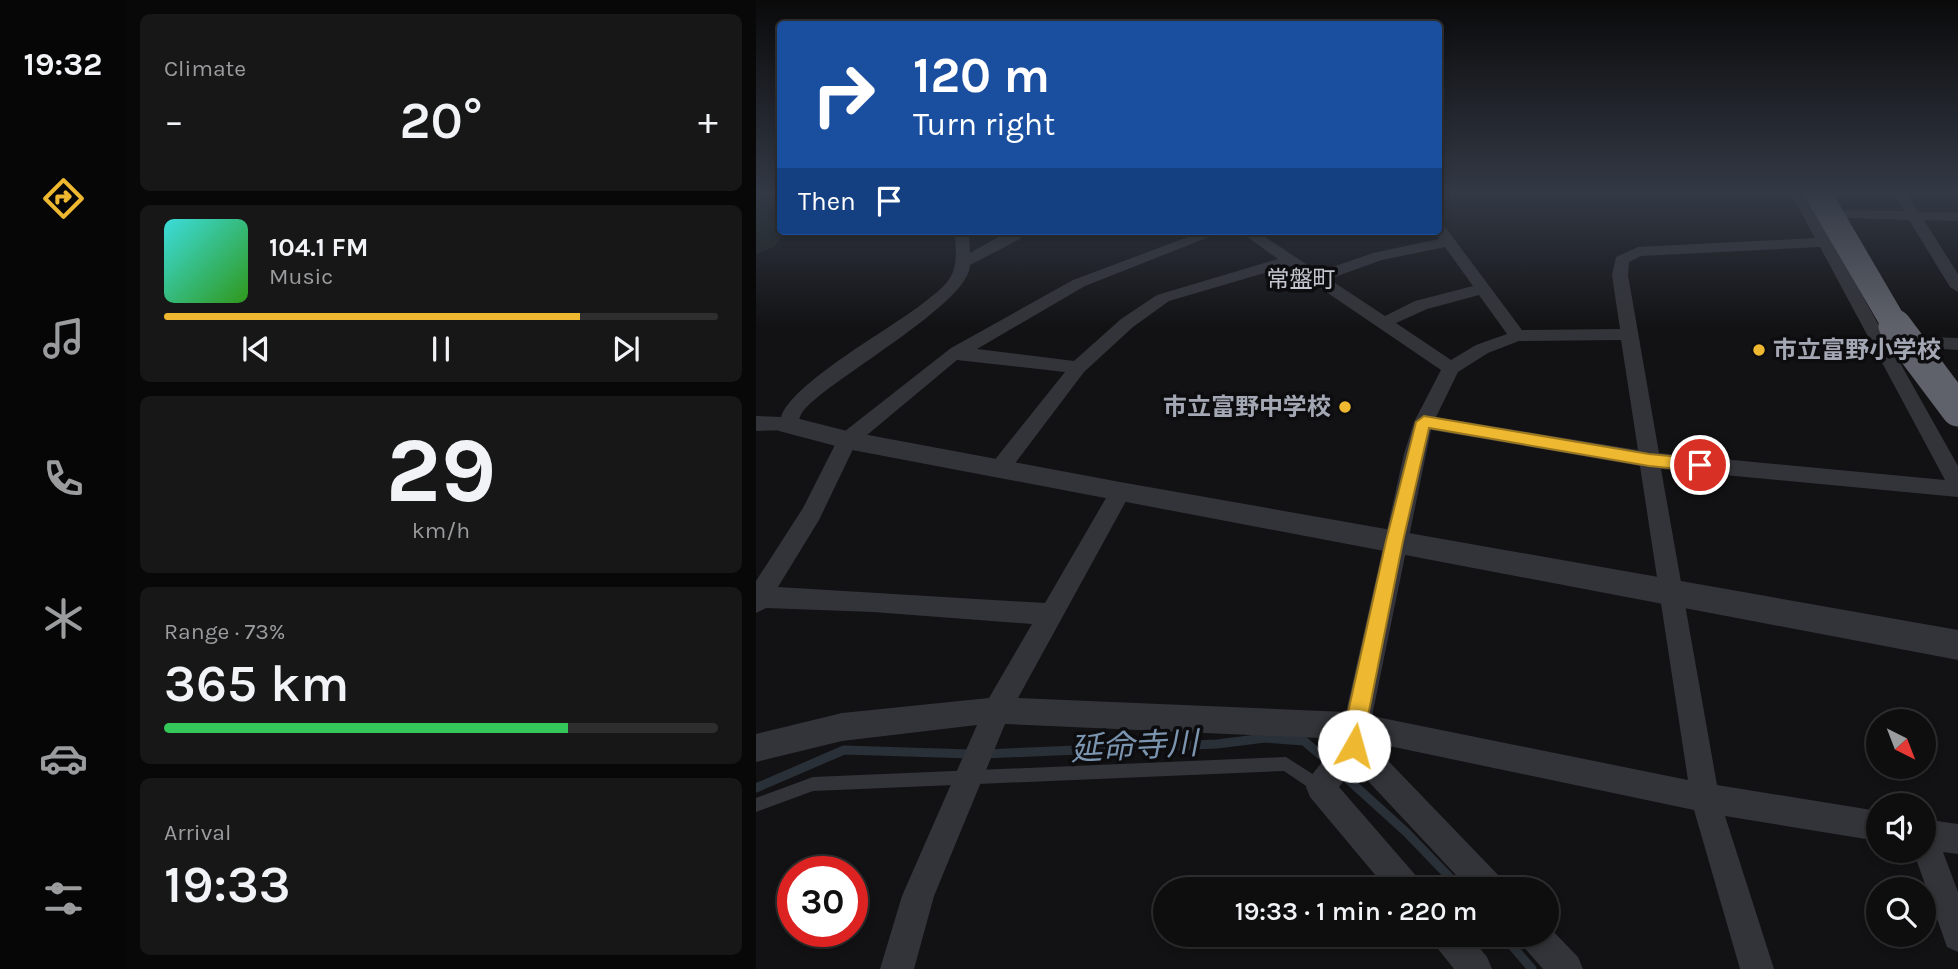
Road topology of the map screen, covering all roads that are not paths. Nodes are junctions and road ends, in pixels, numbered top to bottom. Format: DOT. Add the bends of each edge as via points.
graph roads {
  1 [pos="962,237"];
  2 [pos="1013,237"];
  3 [pos="1200,237"];
  4 [pos="1256,237"];
  5 [pos="1445,237"];
  6 [pos="1823,237"];
  7 [pos="1835,237"];
  8 [pos="1862,237"];
  9 [pos="1927,237"];
  10 [pos="1448,242"];
  11 [pos="1824,242"];
  12 [pos="1291,260"];
  13 [pos="963,262"];
  14 [pos="1317,278"];
  15 [pos="1958,287"];
  16 [pos="1482,289"];
  17 [pos="1383,323"];
  18 [pos="1629,334"];
  19 [pos="1517,336"];
  20 [pos="1877,341"];
  21 [pos="1958,344"];
  22 [pos="957,352"];
  23 [pos="1077,368"];
  24 [pos="1451,368"];
  25 [pos="1958,385"];
  26 [pos="1958,410"];
  27 [pos="1424,422"];
  28 [pos="757,423"];
  29 [pos="788,425"];
  30 [pos="847,440"];
  31 [pos="1649,460"];
  32 [pos="1000,468"];
  33 [pos="1958,487"];
  34 [pos="1120,492"];
  35 [pos="1394,541"];
  36 [pos="1670,592"];
  37 [pos="758,600"];
  38 [pos="1051,614"];
  39 [pos="1958,645"];
  40 [pos="997,710"];
  41 [pos="1355,736"];
  42 [pos="756,748"];
  43 [pos="966,778"];
  44 [pos="1320,787"];
  45 [pos="1704,798"];
  46 [pos="756,805"];
  47 [pos="1866,824"];
  48 [pos="1936,836"];
  49 [pos="1958,839"];
  50 [pos="1933,863"];
  51 [pos="1397,877"];
  52 [pos="1479,877"];
  53 [pos="1958,936"];
  54 [pos="1457,947"];
  55 [pos="1545,947"];
  56 [pos="897,969"];
  57 [pos="1475,969"];
  58 [pos="1566,969"];
  59 [pos="1757,969"];
  1 -- 13 [label="street"];
  2 -- 13 [label="street"];
  3 -- 22 [label="street" via="1079,283"];
  4 -- 12 [label="street"];
  5 -- 10 [label="street"];
  6 -- 11 [label="street"];
  7 -- 26 [label="highway, bridge" via="1930,378"];
  8 -- 25 [label="highway" via="1918,330"];
  9 -- 15 [label="street"];
  10 -- 14 [label="street" via="1378,256"];
  10 -- 16 [label="street"];
  11 -- 18 [label="street" via="1638,251 1620,260"];
  11 -- 20 [label="street"];
  12 -- 14 [label="street"];
  12 -- 23 [label="street" via="1163,298"];
  13 -- 29 [label="street" via="950,289 900,330 835,373 793,409"];
  14 -- 17 [label="street"];
  16 -- 17 [label="street" via="1421,304"];
  16 -- 19 [label="street"];
  17 -- 24 [label="street"];
  18 -- 19 [label="street"];
  18 -- 31 [label="street"];
  19 -- 24 [label="street" via="1482,349"];
  20 -- 21 [label="street"];
  20 -- 33 [label="street"];
  22 -- 23 [label="street"];
  22 -- 30 [label="street"];
  23 -- 32 [label="street"];
  24 -- 27 [label="street"];
  27 -- 31 [label="street"];
  27 -- 35 [label="street"];
  28 -- 29 [label="street"];
  29 -- 30 [label="street"];
  30 -- 32 [label="street"];
  30 -- 37 [label="street" via="811,514"];
  31 -- 33 [label="street"];
  31 -- 36 [label="street"];
  32 -- 34 [label="street"];
  34 -- 35 [label="street"];
  34 -- 38 [label="street"];
  35 -- 36 [label="street"];
  35 -- 41 [label="street"];
  36 -- 39 [label="street"];
  36 -- 45 [label="street"];
  37 -- 38 [label="street" via="873,601"];
  38 -- 40 [label="street"];
  40 -- 41 [label="street"];
  40 -- 42 [label="street" via="842,727"];
  40 -- 43 [label="street"];
  41 -- 44 [label="street"];
  41 -- 45 [label="street"];
  41 -- 52 [label="street"];
  43 -- 44 [label="lane" via="1286,764"];
  43 -- 46 [label="lane" via="813,784"];
  43 -- 56 [label="street" via="918,896"];
  44 -- 51 [label="street"];
  45 -- 47 [label="street"];
  45 -- 59 [label="street"];
  48 -- 49 [label="street"];
  50 -- 53 [label="street"];
  54 -- 57 [label="street"];
  55 -- 58 [label="street"];
}
